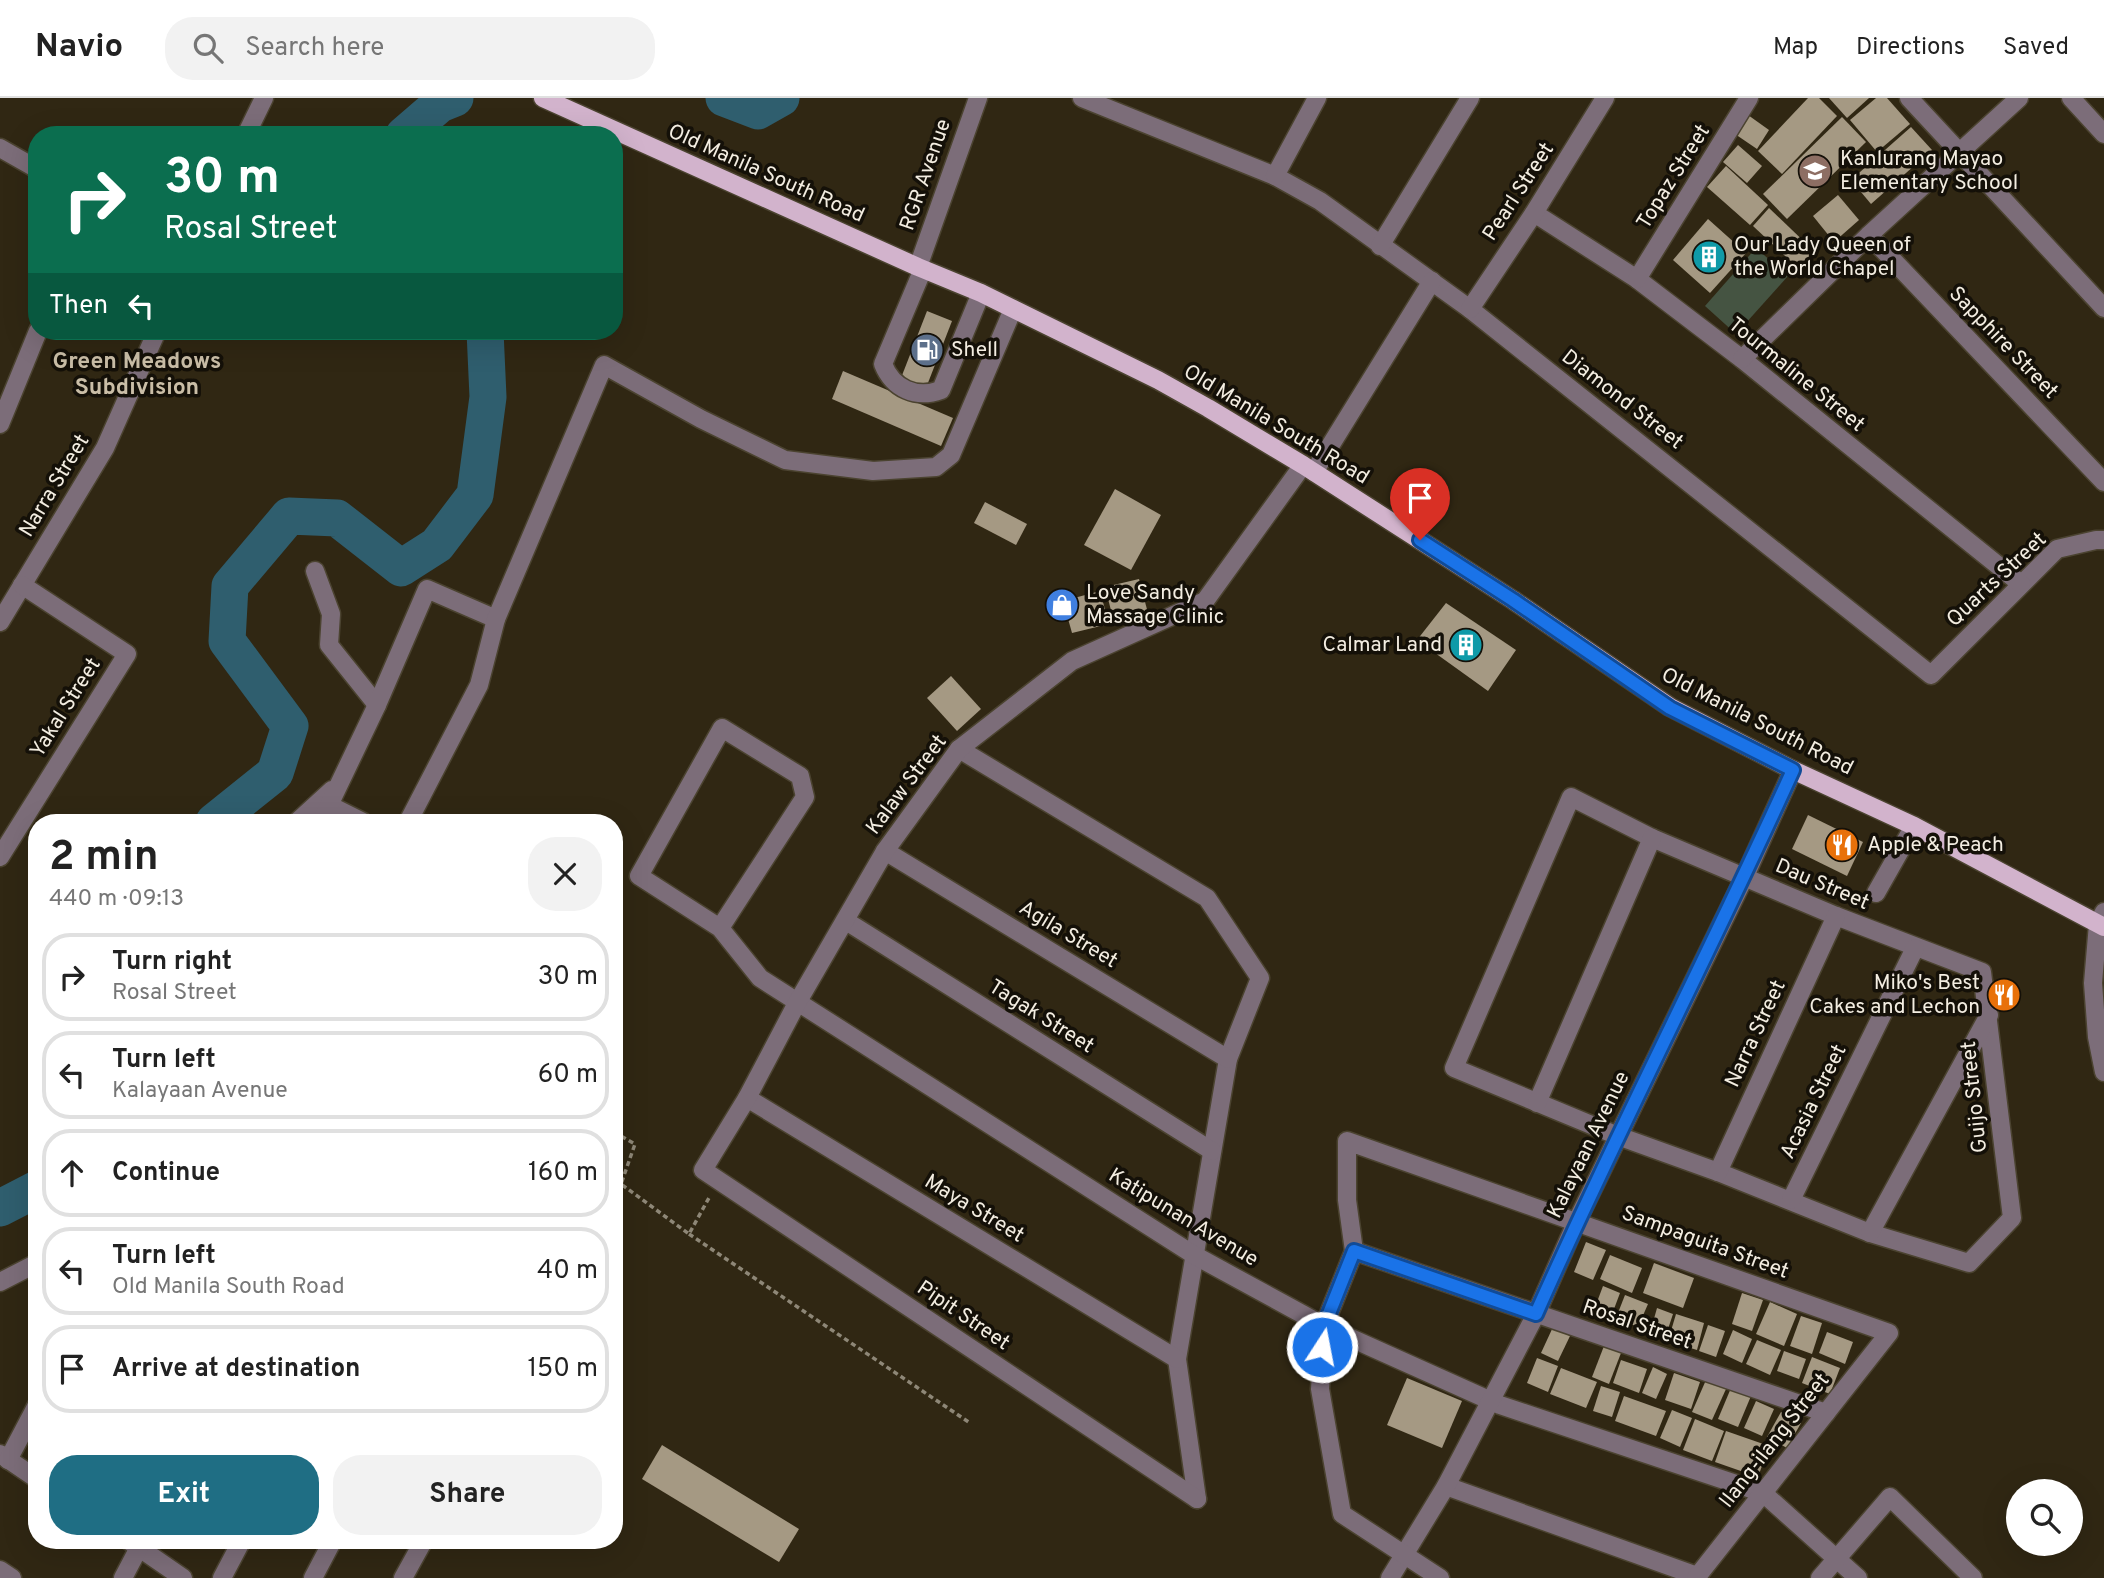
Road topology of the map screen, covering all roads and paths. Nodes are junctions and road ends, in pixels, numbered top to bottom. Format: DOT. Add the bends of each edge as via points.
graph roads {
  1 [pos="264,98"];
  2 [pos="542,98"];
  3 [pos="978,98"];
  4 [pos="1082,98"];
  5 [pos="1317,98"];
  6 [pos="1470,98"];
  7 [pos="1605,98"];
  8 [pos="1749,98"];
  9 [pos="1909,98"];
  10 [pos="2018,98"];
  11 [pos="2071,98"];
  12 [pos="250,126"];
  13 [pos="604,126"];
  14 [pos="623,134"];
  15 [pos="2104,134"];
  16 [pos="0,148"];
  17 [pos="1959,151"];
  18 [pos="28,164"];
  19 [pos="1275,176"];
  20 [pos="1534,213"];
  21 [pos="1869,235"];
  22 [pos="1380,246"];
  23 [pos="921,268"];
  24 [pos="1637,279"];
  25 [pos="1432,281"];
  26 [pos="981,293"];
  27 [pos="2104,308"];
  28 [pos="1013,309"];
  29 [pos="1470,309"];
  30 [pos="34,340"];
  31 [pos="153,340"];
  32 [pos="1742,359"];
  33 [pos="0,424"];
  34 [pos="1309,469"];
  35 [pos="2104,482"];
  36 [pos="2104,540"];
  37 [pos="315,570"];
  38 [pos="2021,584"];
  39 [pos="22,585"];
  40 [pos="496,619"];
  41 [pos="0,622"];
  42 [pos="1931,674"];
  43 [pos="377,705"];
  44 [pos="959,750"];
  45 [pos="1793,770"];
  46 [pos="342,780"];
  47 [pos="329,805"];
  48 [pos="306,814"];
  49 [pos="325,814"];
  50 [pos="347,814"];
  51 [pos="412,814"];
  52 [pos="1914,825"];
  53 [pos="1652,838"];
  54 [pos="885,851"];
  55 [pos="0,857"];
  56 [pos="1745,876"];
  57 [pos="1876,893"];
  58 [pos="1836,916"];
  59 [pos="846,921"];
  60 [pos="2102,921"];
  61 [pos="720,928"];
  62 [pos="1916,948"];
  63 [pos="1982,972"];
  64 [pos="797,1003"];
  65 [pos="1989,1015"];
  66 [pos="1228,1059"];
  67 [pos="2104,1072"];
  68 [pos="747,1098"];
  69 [pos="1537,1103"];
  70 [pos="1618,1136"];
  71 [pos="623,1137"];
  72 [pos="1212,1151"];
  73 [pos="703,1170"];
  74 [pos="1718,1172"];
  75 [pos="623,1179"];
  76 [pos="719,1180"];
  77 [pos="623,1186"];
  78 [pos="1790,1200"];
  79 [pos="1577,1221"];
  80 [pos="1870,1233"];
  81 [pos="690,1234"];
  82 [pos="1354,1251"];
  83 [pos="1194,1255"];
  84 [pos="28,1268"];
  85 [pos="0,1282"];
  86 [pos="1536,1314"];
  87 [pos="1324,1326"];
  88 [pos="1889,1333"];
  89 [pos="1177,1359"];
  90 [pos="1491,1401"];
  91 [pos="1826,1413"];
  92 [pos="28,1419"];
  93 [pos="970,1423"];
  94 [pos="4,1457"];
  95 [pos="28,1473"];
  96 [pos="1446,1486"];
  97 [pos="1763,1493"];
  98 [pos="135,1549"];
  99 [pos="145,1549"];
  100 [pos="237,1549"];
  101 [pos="328,1549"];
  102 [pos="419,1549"];
  103 [pos="1404,1553"];
  104 [pos="1837,1558"];
  105 [pos="0,1570"];
  106 [pos="1696,1577"];
  107 [pos="12,1578"];
  108 [pos="123,1578"];
  109 [pos="183,1578"];
  110 [pos="222,1578"];
  111 [pos="313,1578"];
  112 [pos="403,1578"];
  113 [pos="1390,1578"];
  114 [pos="1440,1578"];
  115 [pos="1820,1578"];
  116 [pos="1858,1578"];
  117 [pos="1973,1578"];
  1 -- 12 [label="street"];
  2 -- 13 [label="main road, Old Manila South Road"];
  3 -- 23 [label="street, RGR Avenue"];
  4 -- 19 [label="street, Diamond Street"];
  5 -- 19 [label="street"];
  6 -- 22 [label="street"];
  7 -- 20 [label="street, Pearl Street"];
  8 -- 24 [label="street, Topaz Street"];
  9 -- 17 [label="street"];
  10 -- 17 [label="street"];
  11 -- 15 [label="street"];
  14 -- 23 [label="main road, Old Manila South Road"];
  16 -- 18 [label="street"];
  17 -- 21 [label="street"];
  17 -- 27 [label="street"];
  19 -- 22 [label="street, Diamond Street" via="1320,201"];
  20 -- 24 [label="street, Tourmaline Street"];
  20 -- 29 [label="street, Pearl Street"];
  21 -- 32 [label="street"];
  21 -- 35 [label="street, Sapphire Street"];
  22 -- 25 [label="street, Diamond Street"];
  23 -- 26 [label="main road, Old Manila South Road"];
  23 -- 26 [label="street, RGR Avenue" via="883,364 892,381 908,391 941,390"];
  24 -- 32 [label="street, Tourmaline Street"];
  25 -- 29 [label="street, Diamond Street"];
  25 -- 34 [label="street, Kalaw Street"];
  26 -- 28 [label="main road, Old Manila South Road"];
  28 -- 34 [label="main road, Old Manila South Road" via="1158,380"];
  28 -- 40 [label="street" via="951,455 936,467 873,471 785,460 604,365"];
  29 -- 42 [label="street, Diamond Street"];
  30 -- 33 [label="street"];
  31 -- 39 [label="street, Narra Street" via="105,448"];
  32 -- 38 [label="street, Tourmaline Street"];
  34 -- 44 [label="street, Kalaw Street" via="1205,601 1072,661"];
  34 -- 45 [label="main road, Old Manila South Road" via="1670,708"];
  36 -- 38 [label="street, Quarts Street" via="2057,549"];
  37 -- 43 [label="street" via="331,614 329,645"];
  38 -- 42 [label="street, Quarts Street"];
  39 -- 41 [label="street, Narra Street"];
  39 -- 55 [label="street, Yakal Street" via="127,654"];
  40 -- 43 [label="street" via="428,589"];
  40 -- 51 [label="street" via="479,685"];
  43 -- 46 [label="street"];
  44 -- 54 [label="street, Kalaw Street"];
  44 -- 66 [label="street" via="1208,898 1260,978"];
  45 -- 52 [label="main road, Old Manila South Road"];
  45 -- 56 [label="street, Kalayaan Avenue"];
  46 -- 47 [label="street"];
  46 -- 48 [label="street"];
  47 -- 49 [label="street"];
  47 -- 50 [label="street"];
  52 -- 57 [label="street"];
  52 -- 60 [label="main road, Old Manila South Road"];
  53 -- 56 [label="street, Dau Street"];
  53 -- 69 [label="street"];
  53 -- 69 [label="street, Dau Street" via="1571,797 1454,1068"];
  54 -- 59 [label="street, Kalaw Street"];
  54 -- 66 [label="street, Agila Street"];
  56 -- 58 [label="street, Dau Street"];
  56 -- 70 [label="street, Kalayaan Avenue"];
  58 -- 62 [label="street, Dau Street"];
  58 -- 74 [label="street, Narra Street"];
  59 -- 64 [label="street, Kalaw Street"];
  59 -- 72 [label="street, Tagak Street"];
  60 -- 67 [label="street" via="2093,983"];
  61 -- 61 [label="street, Katipunan Avenue" via="805,797 800,776 722,727 639,876"];
  61 -- 64 [label="street, Katipunan Avenue" via="760,978"];
  62 -- 63 [label="street, Dau Street"];
  62 -- 78 [label="street, Acasia Street"];
  63 -- 65 [label="street, Guijo Street"];
  64 -- 68 [label="street, Kalaw Street"];
  64 -- 83 [label="street, Katipunan Avenue"];
  65 -- 80 [label="street"];
  65 -- 80 [label="street, Guijo Street" via="2012,1218 1969,1263"];
  66 -- 72 [label="street"];
  68 -- 73 [label="street, Kalaw Street"];
  68 -- 89 [label="street, Maya Street"];
  69 -- 70 [label="street"];
  70 -- 74 [label="street"];
  70 -- 79 [label="street, Kalayaan Avenue"];
  71 -- 75 [label="path" via="635,1144"];
  72 -- 83 [label="street"];
  73 -- 76 [label="street, Pipit Street"];
  74 -- 78 [label="street"];
  76 -- 81 [label="path"];
  76 -- 89 [label="street, Pipit Street" via="1197,1499"];
  77 -- 81 [label="path"];
  78 -- 80 [label="street"];
  79 -- 82 [label="street, Sampaguita Street" via="1347,1141 1347,1200"];
  79 -- 86 [label="street, Kalayaan Avenue"];
  79 -- 88 [label="street, Sampaguita Street"];
  81 -- 93 [label="path"];
  82 -- 86 [label="street, Rosal Street"];
  82 -- 87 [label="street"];
  83 -- 87 [label="street, Katipunan Avenue"];
  83 -- 89 [label="street"];
  84 -- 85 [label="street"];
  86 -- 90 [label="street, Kalayaan Avenue"];
  86 -- 91 [label="street, Rosal Street"];
  87 -- 90 [label="street, Katipunan Avenue"];
  87 -- 103 [label="street" via="1320,1389 1342,1514"];
  88 -- 91 [label="street, Ilang-ilang Street"];
  90 -- 96 [label="street, Kalayaan Avenue"];
  90 -- 97 [label="street, Katipunan Avenue"];
  91 -- 97 [label="street, Ilang-ilang Street"];
  92 -- 94 [label="street"];
  94 -- 95 [label="street"];
  96 -- 103 [label="street, Kalayaan Avenue"];
  96 -- 106 [label="street"];
  97 -- 104 [label="street"];
  97 -- 106 [label="street, Ilang-ilang Street"];
  98 -- 108 [label="street"];
  99 -- 109 [label="street"];
  100 -- 110 [label="street"];
  101 -- 111 [label="street"];
  102 -- 112 [label="street"];
  103 -- 113 [label="street, Kalayaan Avenue"];
  103 -- 114 [label="street"];
  104 -- 115 [label="street"];
  104 -- 116 [label="street"];
  104 -- 117 [label="street" via="1890,1497"];
  105 -- 107 [label="street"];
}
